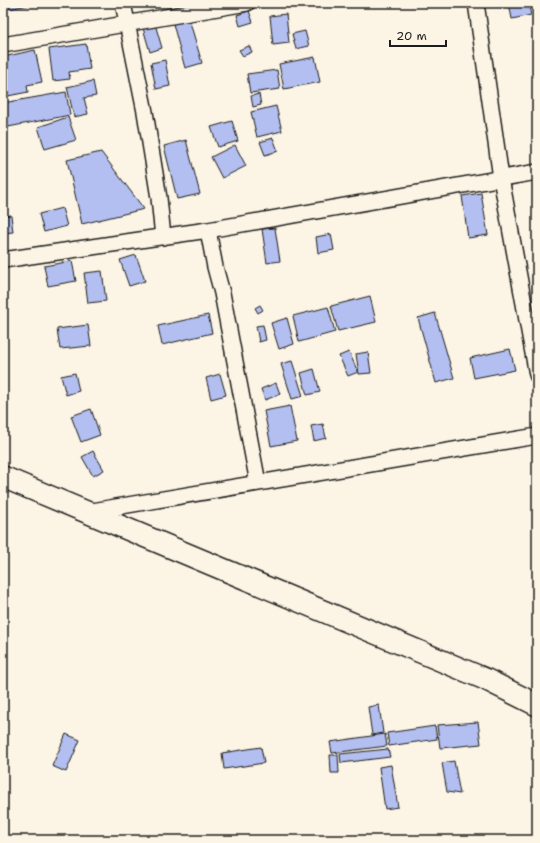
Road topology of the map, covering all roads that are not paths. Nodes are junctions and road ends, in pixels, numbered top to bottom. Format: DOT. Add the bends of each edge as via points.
graph roads {
  1 [pos="123,3"];
  2 [pos="247,3"];
  3 [pos="476,3"];
  4 [pos="126,24"];
  5 [pos="3,45"];
  6 [pos="537,172"];
  7 [pos="501,178"];
  8 [pos="208,230"];
  9 [pos="163,237"];
  10 [pos="3,260"];
  11 [pos="537,375"];
  12 [pos="537,436"];
  13 [pos="3,477"];
  14 [pos="258,483"];
  15 [pos="86,512"];
  16 [pos="537,705"];
  1 -- 4 [label="street"];
  2 -- 4 [label="street"];
  3 -- 7 [label="street"];
  4 -- 5 [label="street"];
  4 -- 9 [label="street" via="145,112"];
  6 -- 7 [label="street"];
  7 -- 8 [label="street"];
  7 -- 11 [label="street"];
  8 -- 9 [label="street"];
  8 -- 14 [label="street"];
  9 -- 10 [label="street"];
  12 -- 14 [label="street"];
  13 -- 15 [label="street"];
  14 -- 15 [label="street"];
  15 -- 16 [label="street" via="485,679"];
}
